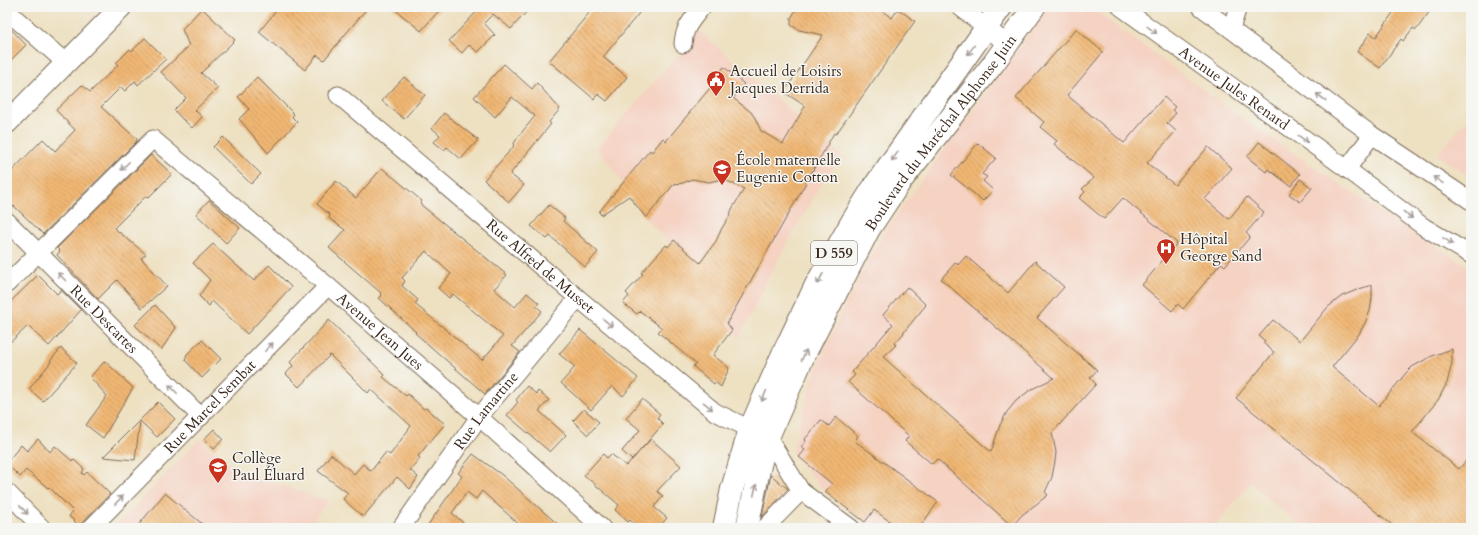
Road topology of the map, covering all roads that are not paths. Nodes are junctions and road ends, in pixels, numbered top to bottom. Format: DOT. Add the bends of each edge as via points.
graph roads {
  1 [pos="121,7"];
  2 [pos="702,7"];
  3 [pos="960,7"];
  4 [pos="1001,7"];
  5 [pos="1034,7"];
  6 [pos="1121,7"];
  7 [pos="1238,7"];
  8 [pos="1204,8"];
  9 [pos="7,12"];
  10 [pos="986,28"];
  11 [pos="1231,29"];
  12 [pos="683,44"];
  13 [pos="1007,44"];
  14 [pos="66,63"];
  15 [pos="338,95"];
  16 [pos="7,123"];
  17 [pos="1372,135"];
  18 [pos="1347,169"];
  19 [pos="1471,201"];
  20 [pos="7,221"];
  21 [pos="39,253"];
  22 [pos="1471,255"];
  23 [pos="7,284"];
  24 [pos="328,286"];
  25 [pos="578,298"];
  26 [pos="201,417"];
  27 [pos="478,417"];
  28 [pos="759,433"];
  29 [pos="801,491"];
  30 [pos="7,492"];
  31 [pos="42,528"];
  32 [pos="91,528"];
  33 [pos="401,528"];
  34 [pos="602,528"];
  35 [pos="724,528"];
  36 [pos="747,528"];
  37 [pos="765,528"];
  38 [pos="851,528"];
  1 -- 14 [label="street"];
  2 -- 12 [label="street" via="686,27"];
  3 -- 10 [label="street"];
  4 -- 10 [label="main road, Boulevard du Maréchal Alphonse Juin / D 559"];
  5 -- 13 [label="main road, Boulevard du Maréchal Alphonse Juin / D 559"];
  6 -- 18 [label="street, Avenue Jules Renard, one-way"];
  7 -- 11 [label="street"];
  8 -- 11 [label="street"];
  9 -- 14 [label="street"];
  10 -- 13 [label="street"];
  10 -- 28 [label="main road, Boulevard du Maréchal Alphonse Juin / D 559, one-way" via="873,188 816,285 782,356"];
  17 -- 11 [label="street, one-way"];
  28 -- 13 [label="main road, Boulevard du Maréchal Alphonse Juin / D 559, one-way" via="804,355 869,229 900,182"];
  14 -- 16 [label="street"];
  15 -- 25 [label="street, Rue Alfred de Musset"];
  17 -- 18 [label="street"];
  19 -- 17 [label="street, one-way"];
  18 -- 22 [label="street, Avenue Jules Renard, one-way" via="1424,227"];
  20 -- 21 [label="street, Rue Descartes"];
  21 -- 23 [label="street"];
  24 -- 21 [label="street, Avenue Jean Jues, one-way" via="153,139"];
  26 -- 21 [label="street, Rue Descartes, one-way"];
  26 -- 24 [label="street, Rue Marcel Sembat, one-way"];
  24 -- 27 [label="street, Avenue Jean Jues"];
  25 -- 27 [label="street, Rue Lamartine"];
  25 -- 28 [label="street, Rue Alfred de Musset, one-way" via="715,412"];
  32 -- 26 [label="street, Rue Marcel Sembat, one-way"];
  27 -- 33 [label="street, Rue Lamartine"];
  27 -- 34 [label="street, Avenue Jean Jues"];
  28 -- 29 [label="street"];
  28 -- 35 [label="main road, Boulevard du Maréchal Alphonse Juin / D 559" via="732,490"];
  36 -- 28 [label="main road, Boulevard du Maréchal Alphonse Juin / D 559, one-way" via="760,465"];
  29 -- 37 [label="street"];
  29 -- 38 [label="street"];
  30 -- 31 [label="street, one-way"];
}
